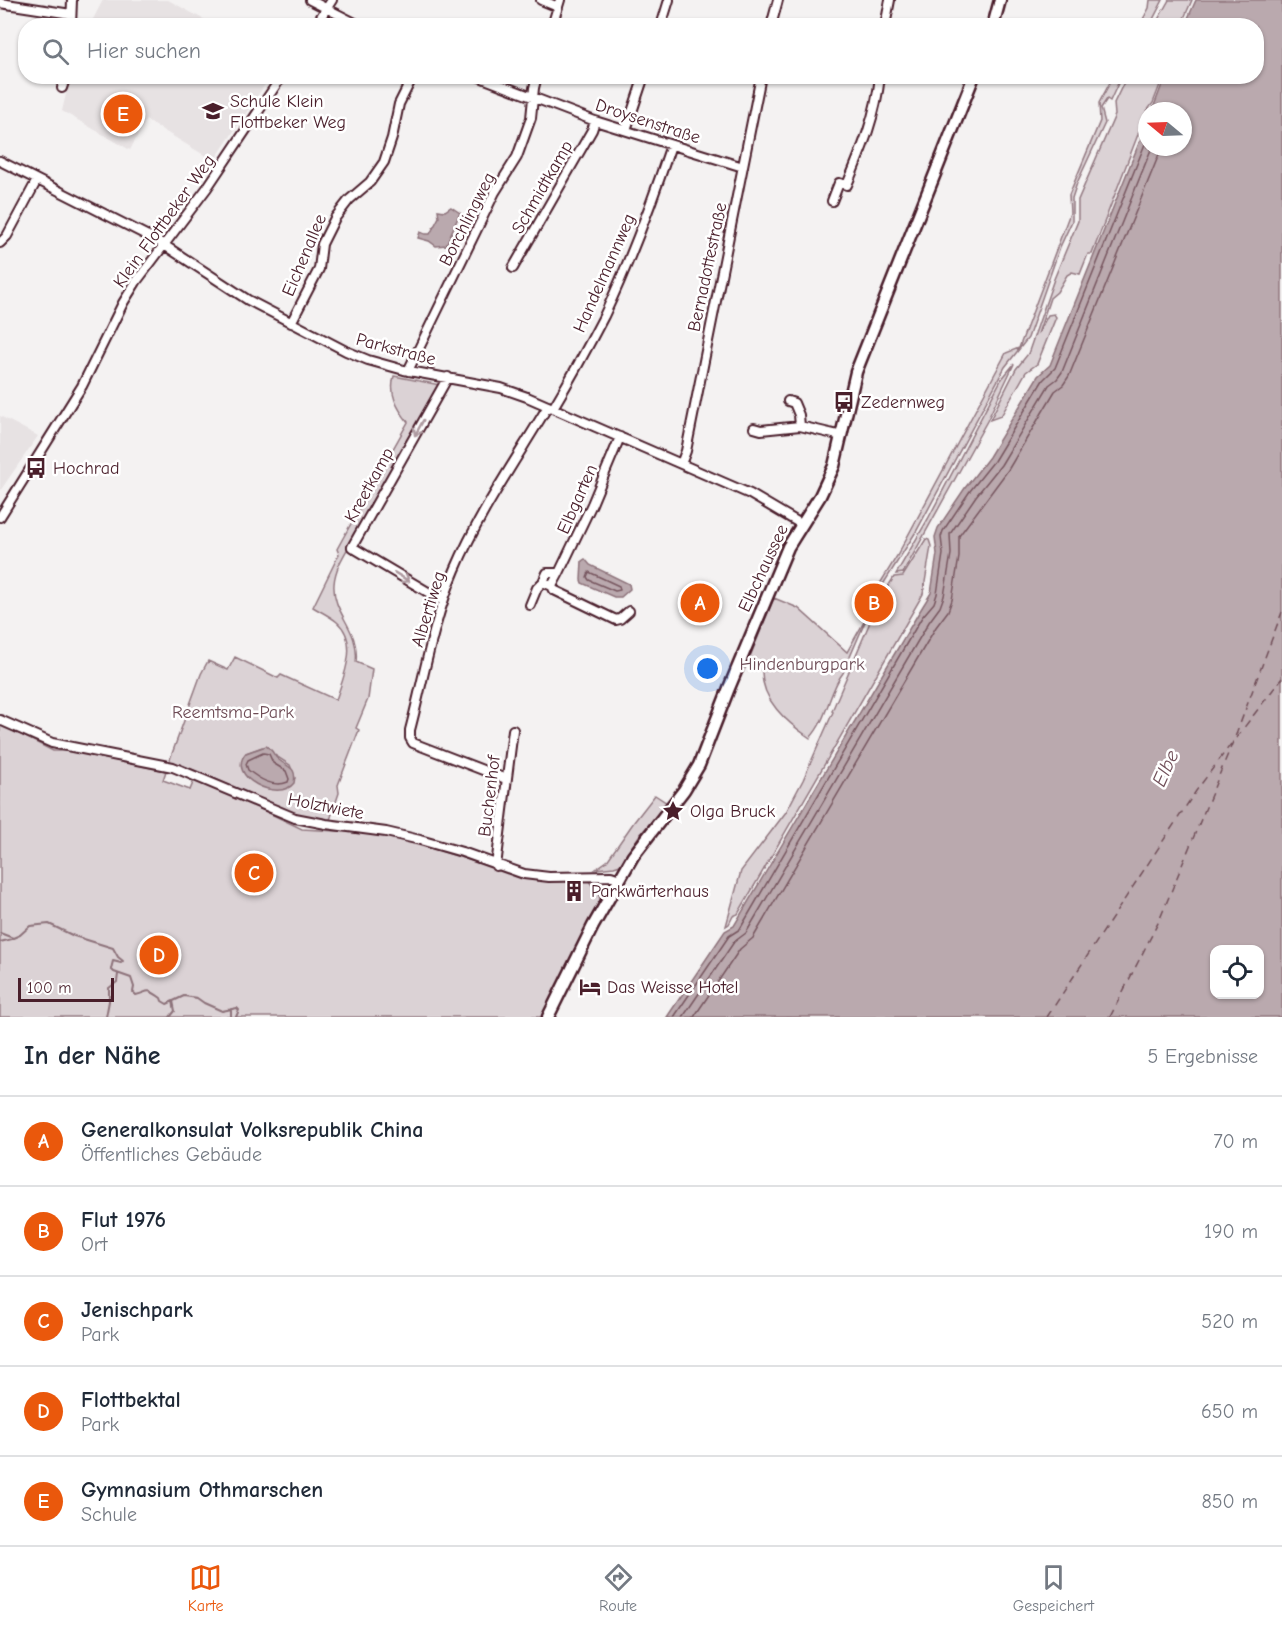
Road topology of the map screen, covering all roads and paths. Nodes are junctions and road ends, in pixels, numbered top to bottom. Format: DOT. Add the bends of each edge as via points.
graph roads {
  1 [pos="72,0"];
  2 [pos="310,0"];
  3 [pos="332,0"];
  4 [pos="541,0"];
  5 [pos="669,0"];
  6 [pos="778,0"];
  7 [pos="890,0"];
  8 [pos="0,3"];
  9 [pos="559,4"];
  10 [pos="326,9"];
  11 [pos="72,14"];
  12 [pos="72,18"];
  13 [pos="320,18"];
  14 [pos="345,18"];
  15 [pos="663,18"];
  16 [pos="773,18"];
  17 [pos="887,18"];
  18 [pos="63,84"];
  19 [pos="277,84"];
  20 [pos="409,84"];
  21 [pos="497,84"];
  22 [pos="536,84"];
  23 [pos="641,84"];
  24 [pos="759,84"];
  25 [pos="879,84"];
  26 [pos="971,84"];
  27 [pos="62,88"];
  28 [pos="533,98"];
  29 [pos="595,121"];
  30 [pos="626,130"];
  31 [pos="671,145"];
  32 [pos="0,161"];
  33 [pos="743,167"];
  34 [pos="36,180"];
  35 [pos="832,201"];
  36 [pos="0,243"];
  37 [pos="164,244"];
  38 [pos="513,268"];
  39 [pos="291,323"];
  40 [pos="408,371"];
  41 [pos="447,377"];
  42 [pos="788,401"];
  43 [pos="550,407"];
  44 [pos="800,426"];
  45 [pos="754,428"];
  46 [pos="842,436"];
  47 [pos="620,437"];
  48 [pos="681,464"];
  49 [pos="0,517"];
  50 [pos="801,524"];
  51 [pos="559,573"];
  52 [pos="543,582"];
  53 [pos="552,586"];
  54 [pos="443,601"];
  55 [pos="530,605"];
  56 [pos="629,611"];
  57 [pos="0,720"];
  58 [pos="513,730"];
  59 [pos="506,779"];
  60 [pos="496,866"];
  61 [pos="620,879"];
  62 [pos="548,1017"];
  1 -- 11 [label="street"];
  2 -- 10 [label="street"];
  3 -- 10 [label="street"];
  4 -- 9 [label="street"];
  5 -- 15 [label="street"];
  6 -- 16 [label="street"];
  7 -- 17 [label="street"];
  8 -- 11 [label="street"];
  10 -- 13 [label="street"];
  10 -- 14 [label="street"];
  11 -- 12 [label="street"];
  18 -- 27 [label="street"];
  19 -- 37 [label="street, Klein Flottbeker Weg" via="221,169"];
  20 -- 39 [label="street, Eichenallee" via="399,104 384,162 335,218 322,243 319,269"];
  21 -- 28 [label="street, Droysenstraße"];
  22 -- 28 [label="street, Borchlingweg"];
  23 -- 30 [label="street"];
  24 -- 33 [label="street, Bernadottestraße"];
  25 -- 35 [label="street" via="870,128 847,185 839,183"];
  26 -- 46 [label="main road, Elbchaussee" via="856,372"];
  28 -- 29 [label="street, Droysenstraße"];
  28 -- 40 [label="street, Borchlingweg" via="531,118 517,157 495,192"];
  29 -- 30 [label="street, Droysenstraße"];
  29 -- 38 [label="street, Schmidtkamp"];
  30 -- 31 [label="street, Droysenstraße"];
  31 -- 33 [label="street, Droysenstraße"];
  31 -- 43 [label="street, Handelmannweg" via="618,285 582,358"];
  32 -- 34 [label="street, Parkstraße"];
  33 -- 48 [label="street, Bernadottestraße"];
  34 -- 36 [label="street" via="8,236"];
  34 -- 37 [label="street, Parkstraße"];
  37 -- 39 [label="street, Parkstraße" via="230,289"];
  37 -- 49 [label="street, Klein Flottbeker Weg" via="129,293 82,386"];
  39 -- 40 [label="street, Parkstraße" via="346,351"];
  40 -- 41 [label="street, Parkstraße"];
  41 -- 43 [label="street, Parkstraße" via="501,388"];
  41 -- 54 [label="street, Kreetkamp, one-way" via="352,547"];
  42 -- 44 [label="street" via="795,403"];
  43 -- 47 [label="street, Parkstraße"];
  43 -- 54 [label="street, Albertiweg" via="466,545"];
  44 -- 45 [label="street"];
  44 -- 46 [label="street"];
  46 -- 50 [label="main road, Elbchaussee" via="828,480"];
  47 -- 48 [label="street, Parkstraße"];
  47 -- 51 [label="street, Elbgarten"];
  48 -- 50 [label="street, Parkstraße" via="763,500"];
  50 -- 61 [label="main road, Elbchaussee" via="788,547 699,765"];
  51 -- 52 [label="street" via="547,573"];
  51 -- 53 [label="street, Elbgarten"];
  52 -- 53 [label="street"];
  52 -- 55 [label="street"];
  53 -- 56 [label="street" via="616,620"];
  54 -- 59 [label="street, Albertiweg" via="410,738 413,743"];
  57 -- 60 [label="street, Holztwiete" via="52,743 173,767 295,818 398,834"];
  58 -- 59 [label="street, Buchenhof"];
  59 -- 60 [label="street, Buchenhof"];
  60 -- 61 [label="street, Holztwiete" via="549,877"];
  61 -- 62 [label="main road, Elbchaussee"];
}
